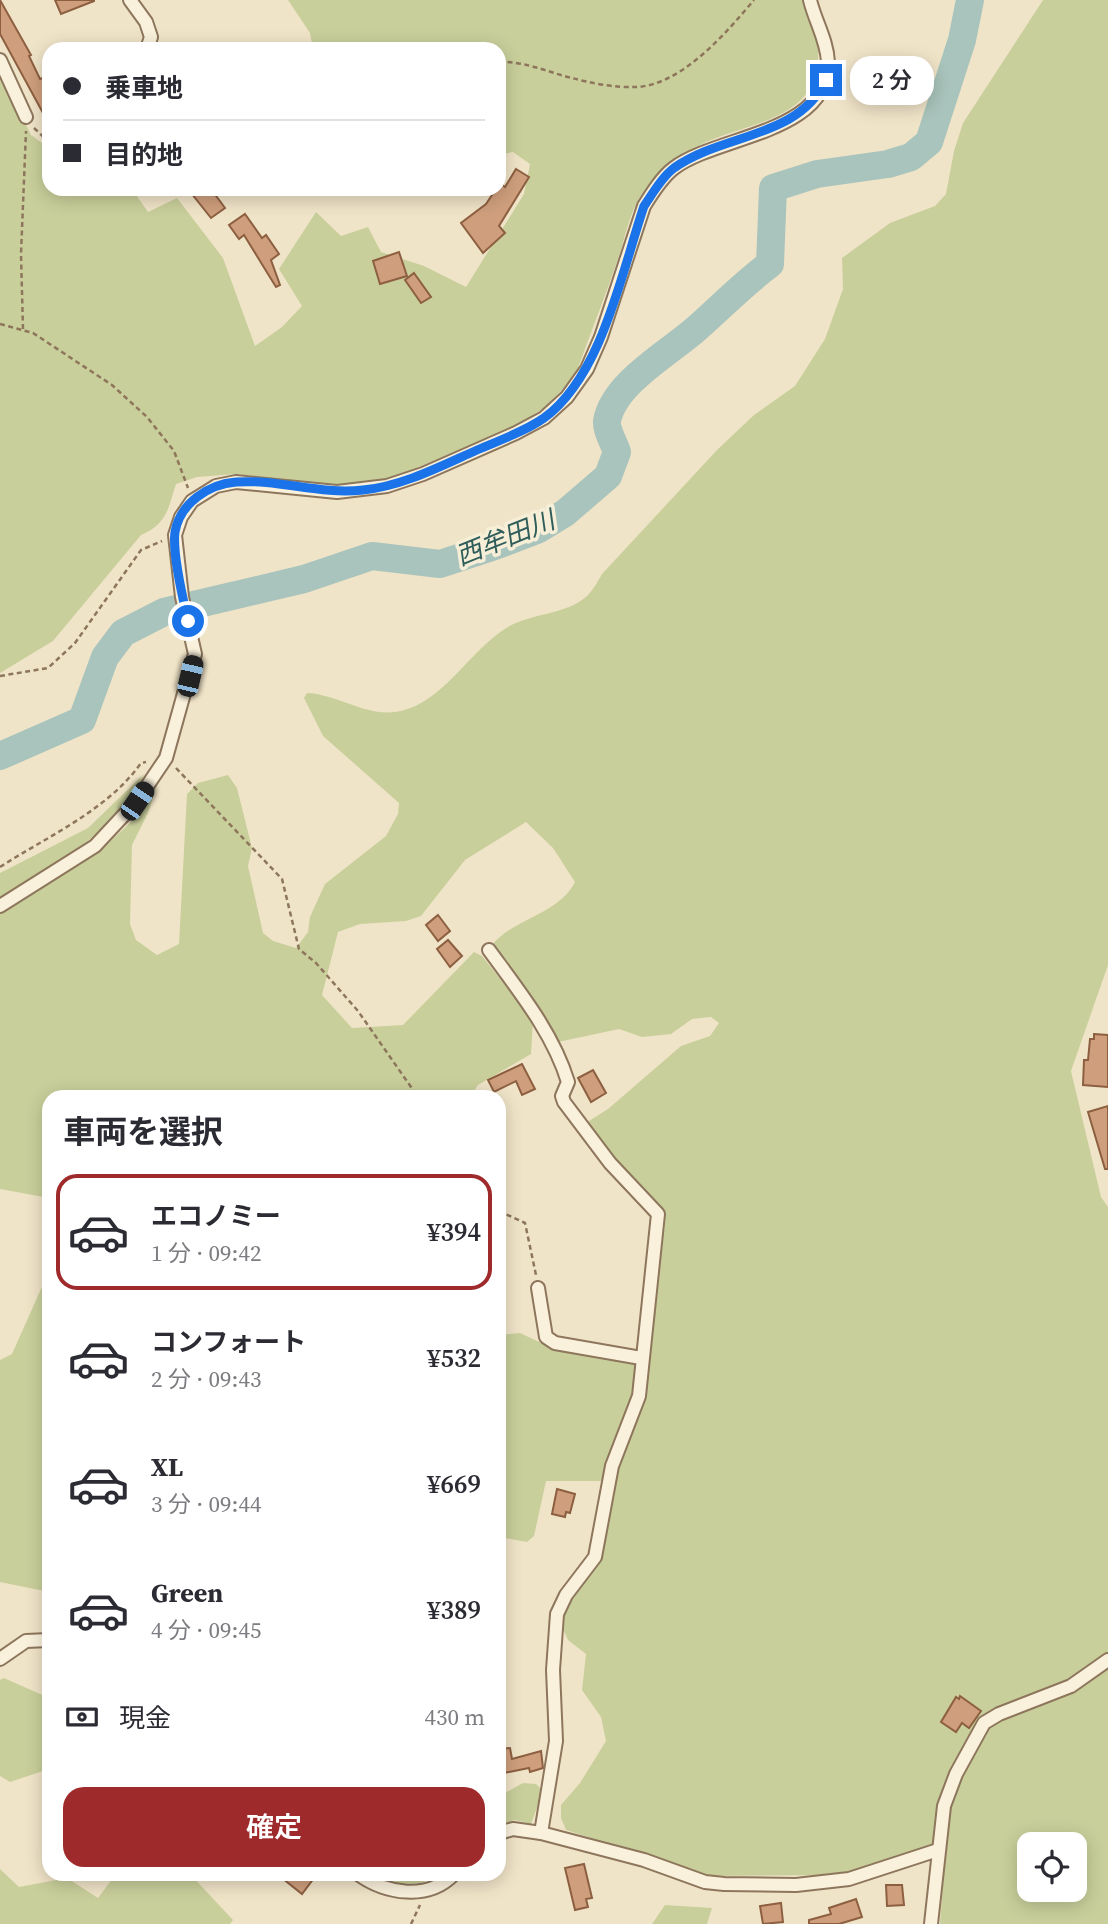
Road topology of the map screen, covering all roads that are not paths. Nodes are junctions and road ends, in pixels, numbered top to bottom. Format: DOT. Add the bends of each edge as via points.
graph roads {
  1 [pos="130,0"];
  2 [pos="810,0"];
  3 [pos="149,42"];
  4 [pos="0,60"];
  5 [pos="26,117"];
  6 [pos="0,906"];
  7 [pos="489,950"];
  8 [pos="538,1289"];
  9 [pos="641,1358"];
  10 [pos="42,1640"];
  11 [pos="0,1659"];
  12 [pos="1108,1660"];
  13 [pos="506,1831"];
  14 [pos="541,1833"];
  15 [pos="938,1850"];
  16 [pos="371,1881"];
  17 [pos="447,1881"];
  18 [pos="931,1924"];
  1 -- 3 [label="street" via="146,22"];
  2 -- 6 [label="street" via="828,61 820,91 801,113 674,168 656,188 644,206 587,369 544,418 387,486 337,492 236,482 216,486 192,501 175,535 195,654 166,758 137,801 95,845"];
  4 -- 5 [label="street"];
  7 -- 9 [label="street" via="535,1013 559,1058 568,1082 564,1102 610,1163 658,1214"];
  8 -- 9 [label="street" via="546,1337 555,1343"];
  9 -- 14 [label="street" via="639,1396 611,1466 595,1557 557,1614 553,1670 556,1741"];
  10 -- 11 [label="street" via="26,1641"];
  12 -- 15 [label="street" via="1071,1686 984,1723 944,1806"];
  13 -- 14 [label="street"];
  14 -- 15 [label="street" via="724,1884 796,1885 849,1879"];
  15 -- 18 [label="street"];
  16 -- 17 [label="street" via="387,1890 408,1892"];
}
